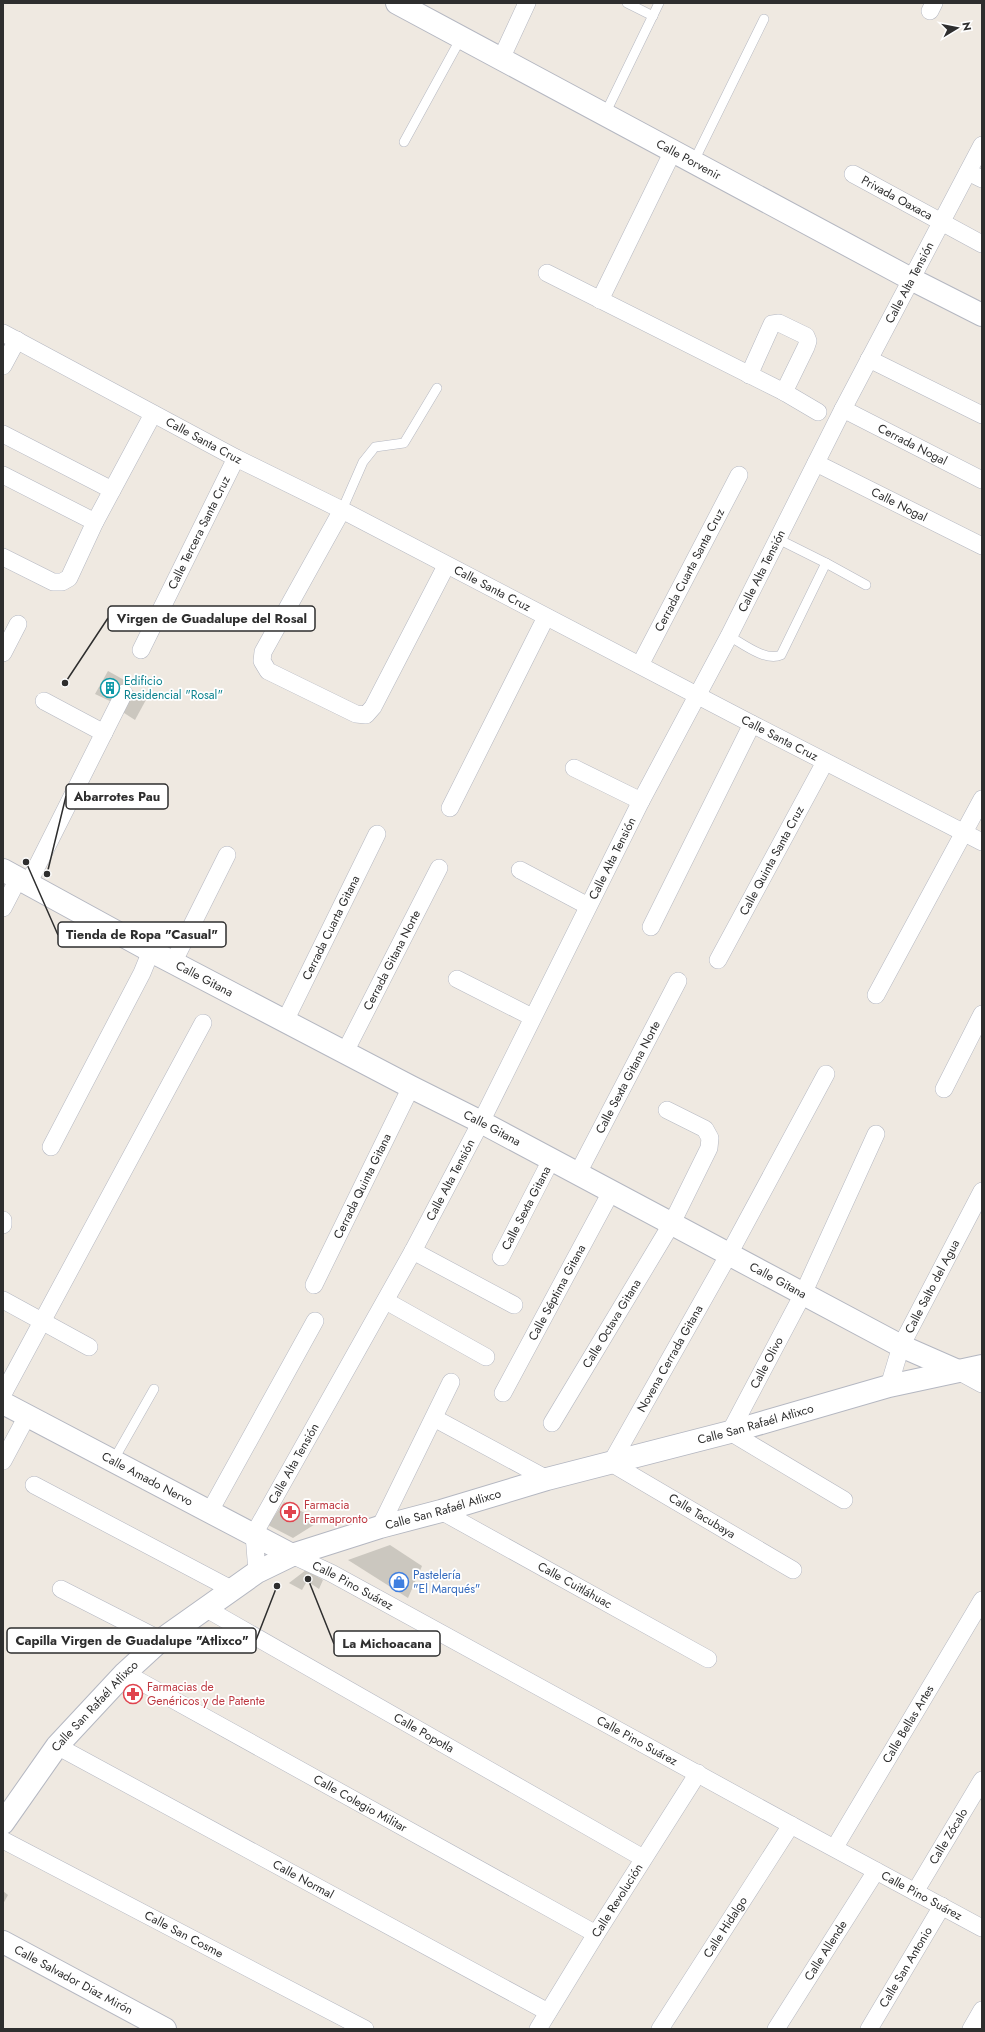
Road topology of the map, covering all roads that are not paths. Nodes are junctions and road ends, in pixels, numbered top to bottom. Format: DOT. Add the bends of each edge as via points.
graph roads {
  1 [pos="397,3"];
  2 [pos="527,3"];
  3 [pos="626,3"];
  4 [pos="659,3"];
  5 [pos="653,16"];
  6 [pos="764,19"];
  7 [pos="461,38"];
  8 [pos="501,58"];
  9 [pos="605,114"];
  10 [pos="404,142"];
  11 [pos="982,145"];
  12 [pos="673,151"];
  13 [pos="694,161"];
  14 [pos="852,174"];
  15 [pos="975,176"];
  16 [pos="942,222"];
  17 [pos="982,244"];
  18 [pos="547,273"];
  19 [pos="911,279"];
  20 [pos="600,300"];
  21 [pos="982,314"];
  22 [pos="10,337"];
  23 [pos="869,359"];
  24 [pos="3,366"];
  25 [pos="749,375"];
  26 [pos="437,388"];
  27 [pos="784,392"];
  28 [pos="843,409"];
  29 [pos="818,412"];
  30 [pos="153,414"];
  31 [pos="982,415"];
  32 [pos="3,434"];
  33 [pos="236,458"];
  34 [pos="816,463"];
  35 [pos="3,475"];
  36 [pos="739,475"];
  37 [pos="982,480"];
  38 [pos="112,490"];
  39 [pos="342,510"];
  40 [pos="95,522"];
  41 [pos="778,539"];
  42 [pos="982,546"];
  43 [pos="3,557"];
  44 [pos="826,562"];
  45 [pos="446,566"];
  46 [pos="866,585"];
  47 [pos="546,617"];
  48 [pos="18,624"];
  49 [pos="729,636"];
  50 [pos="141,650"];
  51 [pos="3,653"];
  52 [pos="640,665"];
  53 [pos="124,693"];
  54 [pos="696,695"];
  55 [pos="44,701"];
  56 [pos="752,724"];
  57 [pos="104,733"];
  58 [pos="825,762"];
  59 [pos="574,768"];
  60 [pos="982,799"];
  61 [pos="641,801"];
  62 [pos="450,808"];
  63 [pos="965,833"];
  64 [pos="377,834"];
  65 [pos="982,842"];
  66 [pos="227,855"];
  67 [pos="439,868"];
  68 [pos="520,870"];
  69 [pos="16,878"];
  70 [pos="588,906"];
  71 [pos="3,908"];
  72 [pos="651,927"];
  73 [pos="151,952"];
  74 [pos="718,960"];
  75 [pos="174,962"];
  76 [pos="457,978"];
  77 [pos="678,981"];
  78 [pos="876,995"];
  79 [pos="982,1014"];
  80 [pos="532,1017"];
  81 [pos="285,1021"];
  82 [pos="203,1023"];
  83 [pos="345,1052"];
  84 [pos="826,1074"];
  85 [pos="411,1088"];
  86 [pos="944,1089"];
  87 [pos="667,1110"];
  88 [pos="481,1122"];
  89 [pos="876,1134"];
  90 [pos="51,1147"];
  91 [pos="551,1160"];
  92 [pos="578,1173"];
  93 [pos="982,1191"];
  94 [pos="611,1192"];
  95 [pos="3,1220"];
  96 [pos="672,1223"];
  97 [pos="3,1225"];
  98 [pos="413,1251"];
  99 [pos="728,1254"];
  100 [pos="501,1257"];
  101 [pos="314,1285"];
  102 [pos="803,1294"];
  103 [pos="3,1300"];
  104 [pos="386,1301"];
  105 [pos="514,1305"];
  106 [pos="315,1321"];
  107 [pos="43,1322"];
  108 [pos="901,1346"];
  109 [pos="89,1347"];
  110 [pos="486,1357"];
  111 [pos="982,1366"];
  112 [pos="958,1371"];
  113 [pos="451,1382"];
  114 [pos="982,1384"];
  115 [pos="889,1386"];
  116 [pos="154,1388"];
  117 [pos="503,1392"];
  118 [pos="3,1394"];
  119 [pos="3,1403"];
  120 [pos="27,1416"];
  121 [pos="434,1418"];
  122 [pos="552,1423"];
  123 [pos="730,1432"];
  124 [pos="3,1460"];
  125 [pos="113,1461"];
  126 [pos="610,1463"];
  127 [pos="547,1479"];
  128 [pos="34,1485"];
  129 [pos="844,1500"];
  130 [pos="210,1511"];
  131 [pos="441,1511"];
  132 [pos="380,1527"];
  133 [pos="254,1534"];
  134 [pos="292,1555"];
  135 [pos="793,1570"];
  136 [pos="257,1572"];
  137 [pos="61,1589"];
  138 [pos="233,1590"];
  139 [pos="982,1600"];
  140 [pos="205,1608"];
  141 [pos="161,1640"];
  142 [pos="708,1659"];
  143 [pos="125,1673"];
  144 [pos="57,1746"];
  145 [pos="698,1773"];
  146 [pos="982,1780"];
  147 [pos="3,1823"];
  148 [pos="791,1826"];
  149 [pos="3,1840"];
  150 [pos="835,1847"];
  151 [pos="643,1858"];
  152 [pos="876,1871"];
  153 [pos="915,1892"];
  154 [pos="942,1906"];
  155 [pos="982,1928"];
  156 [pos="596,1934"];
  157 [pos="3,1942"];
  158 [pos="982,2010"];
  159 [pos="548,2012"];
  160 [pos="165,2029"];
  161 [pos="365,2029"];
  162 [pos="538,2029"];
  163 [pos="660,2029"];
  164 [pos="776,2029"];
  165 [pos="869,2029"];
  166 [pos="971,2029"];
  1 -- 7 [label="street, Calle Porvenir"];
  2 -- 8 [label="street"];
  3 -- 5 [label="lane"];
  4 -- 5 [label="lane"];
  5 -- 9 [label="lane"];
  6 -- 13 [label="lane"];
  7 -- 8 [label="street, Calle Porvenir"];
  7 -- 10 [label="lane"];
  8 -- 9 [label="street, Calle Porvenir"];
  9 -- 12 [label="street, Calle Porvenir"];
  11 -- 15 [label="street, Calle Alta Tensión"];
  12 -- 13 [label="street, Calle Porvenir"];
  12 -- 20 [label="street"];
  13 -- 19 [label="street, Calle Porvenir"];
  14 -- 16 [label="street, Privada Oaxaca"];
  15 -- 16 [label="street, Calle Alta Tensión"];
  16 -- 17 [label="street, Privada Oaxaca"];
  16 -- 19 [label="street, Calle Alta Tensión"];
  18 -- 20 [label="street"];
  19 -- 21 [label="street, Calle Porvenir"];
  19 -- 23 [label="street, Calle Alta Tensión"];
  20 -- 25 [label="street"];
  22 -- 24 [label="street"];
  22 -- 30 [label="street, Calle Santa Cruz"];
  23 -- 28 [label="street, Calle Alta Tensión"];
  23 -- 31 [label="street"];
  25 -- 27 [label="street"];
  25 -- 27 [label="street" via="772,324 779,323 806,336 806,347"];
  26 -- 39 [label="lane" via="404,442 375,448 364,462"];
  27 -- 29 [label="street"];
  28 -- 34 [label="street, Calle Alta Tensión"];
  28 -- 37 [label="street, Cerrada Nogal"];
  30 -- 33 [label="street, Calle Santa Cruz"];
  30 -- 38 [label="street"];
  32 -- 38 [label="street"];
  33 -- 39 [label="street, Calle Santa Cruz"];
  33 -- 50 [label="street, Calle Tercera Santa Cruz"];
  34 -- 41 [label="street, Calle Alta Tensión"];
  34 -- 42 [label="street, Calle Nogal"];
  35 -- 40 [label="street"];
  36 -- 52 [label="street, Cerrada Cuarta Santa Cruz"];
  38 -- 40 [label="street"];
  39 -- 45 [label="street, Calle Santa Cruz"];
  39 -- 45 [label="street" via="263,652 262,661 268,671 356,714 366,715 373,707"];
  40 -- 43 [label="street" via="69,578 62,582 53,582"];
  41 -- 44 [label="lane"];
  41 -- 49 [label="street, Calle Alta Tensión"];
  44 -- 46 [label="lane"];
  44 -- 49 [label="lane" via="782,655 775,658 767,657"];
  45 -- 47 [label="street, Calle Santa Cruz"];
  47 -- 52 [label="street, Calle Santa Cruz"];
  47 -- 62 [label="street"];
  48 -- 51 [label="street"];
  49 -- 54 [label="street, Calle Alta Tensión"];
  52 -- 54 [label="street, Calle Santa Cruz"];
  53 -- 57 [label="street"];
  54 -- 56 [label="street, Calle Santa Cruz"];
  54 -- 61 [label="street, Calle Alta Tensión"];
  55 -- 57 [label="street"];
  56 -- 58 [label="street, Calle Santa Cruz"];
  56 -- 72 [label="street"];
  57 -- 69 [label="street"];
  58 -- 63 [label="street, Calle Santa Cruz"];
  58 -- 74 [label="street, Calle Quinta Santa Cruz"];
  59 -- 61 [label="street"];
  60 -- 63 [label="street"];
  61 -- 70 [label="street, Calle Alta Tensión"];
  63 -- 65 [label="street, Calle Santa Cruz"];
  63 -- 78 [label="street"];
  64 -- 81 [label="street, Cerrada Cuarta Gitana"];
  66 -- 75 [label="street"];
  67 -- 83 [label="street, Cerrada Gitana Norte"];
  68 -- 70 [label="street"];
  69 -- 71 [label="street"];
  69 -- 73 [label="street, Calle Gitana"];
  70 -- 80 [label="street, Calle Alta Tensión"];
  73 -- 75 [label="street, Calle Gitana"];
  73 -- 90 [label="street"];
  75 -- 81 [label="street, Calle Gitana"];
  76 -- 80 [label="street"];
  77 -- 92 [label="street, Calle Sexta Gitana Norte"];
  79 -- 86 [label="street"];
  80 -- 88 [label="street, Calle Alta Tensión"];
  81 -- 83 [label="street, Calle Gitana"];
  82 -- 107 [label="street"];
  83 -- 85 [label="street, Calle Gitana"];
  84 -- 99 [label="street, Novena Cerrada Gitana"];
  85 -- 88 [label="street, Calle Gitana"];
  85 -- 101 [label="street, Cerrada Quinta Gitana"];
  87 -- 96 [label="street, Calle Octava Gitana" via="705,1129 710,1138 709,1148"];
  88 -- 91 [label="street, Calle Gitana"];
  88 -- 98 [label="street, Calle Alta Tensión"];
  89 -- 102 [label="street, Calle Olivo"];
  91 -- 92 [label="street, Calle Gitana"];
  91 -- 100 [label="street, Calle Sexta Gitana"];
  92 -- 94 [label="street, Calle Gitana"];
  93 -- 108 [label="street, Calle Salto del Agua"];
  94 -- 96 [label="street, Calle Gitana"];
  94 -- 117 [label="street, Calle Séptima Gitana"];
  95 -- 97 [label="street"];
  96 -- 99 [label="street, Calle Gitana"];
  96 -- 122 [label="street, Calle Octava Gitana"];
  98 -- 104 [label="street, Calle Alta Tensión"];
  98 -- 105 [label="street"];
  99 -- 102 [label="street, Calle Gitana"];
  99 -- 126 [label="street, Novena Cerrada Gitana"];
  102 -- 108 [label="street, Calle Gitana"];
  102 -- 123 [label="street, Calle Olivo"];
  103 -- 107 [label="street"];
  104 -- 110 [label="street"];
  104 -- 133 [label="street, Calle Alta Tensión"];
  106 -- 130 [label="street"];
  107 -- 109 [label="street"];
  107 -- 118 [label="street"];
  108 -- 112 [label="street, Calle Gitana"];
  108 -- 115 [label="street, Calle Salto del Agua"];
  111 -- 112 [label="street, Calle San Rafaél Atlixco"];
  112 -- 114 [label="street, Calle Gitana"];
  112 -- 115 [label="street, Calle San Rafaél Atlixco"];
  113 -- 121 [label="street"];
  115 -- 123 [label="street, Calle San Rafaél Atlixco"];
  116 -- 125 [label="lane"];
  119 -- 120 [label="street, Calle Amado Nervo"];
  120 -- 124 [label="street"];
  120 -- 125 [label="street, Calle Amado Nervo"];
  121 -- 127 [label="street"];
  121 -- 132 [label="street"];
  123 -- 126 [label="street, Calle San Rafaél Atlixco"];
  123 -- 129 [label="street"];
  125 -- 130 [label="street, Calle Amado Nervo"];
  126 -- 127 [label="street, Calle San Rafaél Atlixco"];
  126 -- 135 [label="street, Calle Tacubaya"];
  127 -- 131 [label="street, Calle San Rafaél Atlixco"];
  128 -- 138 [label="street"];
  130 -- 133 [label="street, Calle Amado Nervo"];
  131 -- 132 [label="street, Calle San Rafaél Atlixco"];
  131 -- 142 [label="street, Calle Cuitláhuac"];
  132 -- 134 [label="street, Calle San Rafaél Atlixco"];
  133 -- 134 [label="street, Calle Amado Nervo"];
  133 -- 136 [label="street"];
  134 -- 136 [label="street, Calle San Rafaél Atlixco"];
  134 -- 145 [label="street, Calle Pino Suárez" via="331,1573"];
  136 -- 138 [label="street, Calle San Rafaél Atlixco"];
  137 -- 141 [label="street"];
  138 -- 140 [label="street, Calle San Rafaél Atlixco"];
  139 -- 150 [label="street, Calle Bellas Artes"];
  140 -- 141 [label="street, Calle San Rafaél Atlixco"];
  140 -- 151 [label="street, Calle Popotla"];
  141 -- 143 [label="street, Calle San Rafaél Atlixco"];
  143 -- 144 [label="street, Calle San Rafaél Atlixco"];
  143 -- 156 [label="street, Calle Colegio Militar"];
  144 -- 147 [label="street, Calle San Rafaél Atlixco"];
  144 -- 159 [label="street, Calle Normal"];
  145 -- 148 [label="street, Calle Pino Suárez"];
  145 -- 151 [label="street, Calle Revolución"];
  146 -- 153 [label="street, Calle Zócalo"];
  148 -- 150 [label="street, Calle Pino Suárez"];
  148 -- 163 [label="street, Calle Hidalgo"];
  149 -- 161 [label="street, Calle San Cosme"];
  150 -- 152 [label="street, Calle Pino Suárez"];
  151 -- 156 [label="street, Calle Revolución"];
  152 -- 153 [label="street, Calle Pino Suárez"];
  152 -- 164 [label="street, Calle Allende"];
  153 -- 154 [label="street, Calle Pino Suárez"];
  154 -- 155 [label="street, Calle Pino Suárez"];
  154 -- 165 [label="street, Calle San Antonio"];
  156 -- 159 [label="street, Calle Revolución"];
  157 -- 160 [label="street, Calle Salvador Díaz Mirón"];
  158 -- 166 [label="street"];
  159 -- 162 [label="street, Calle Revolución"];
}
